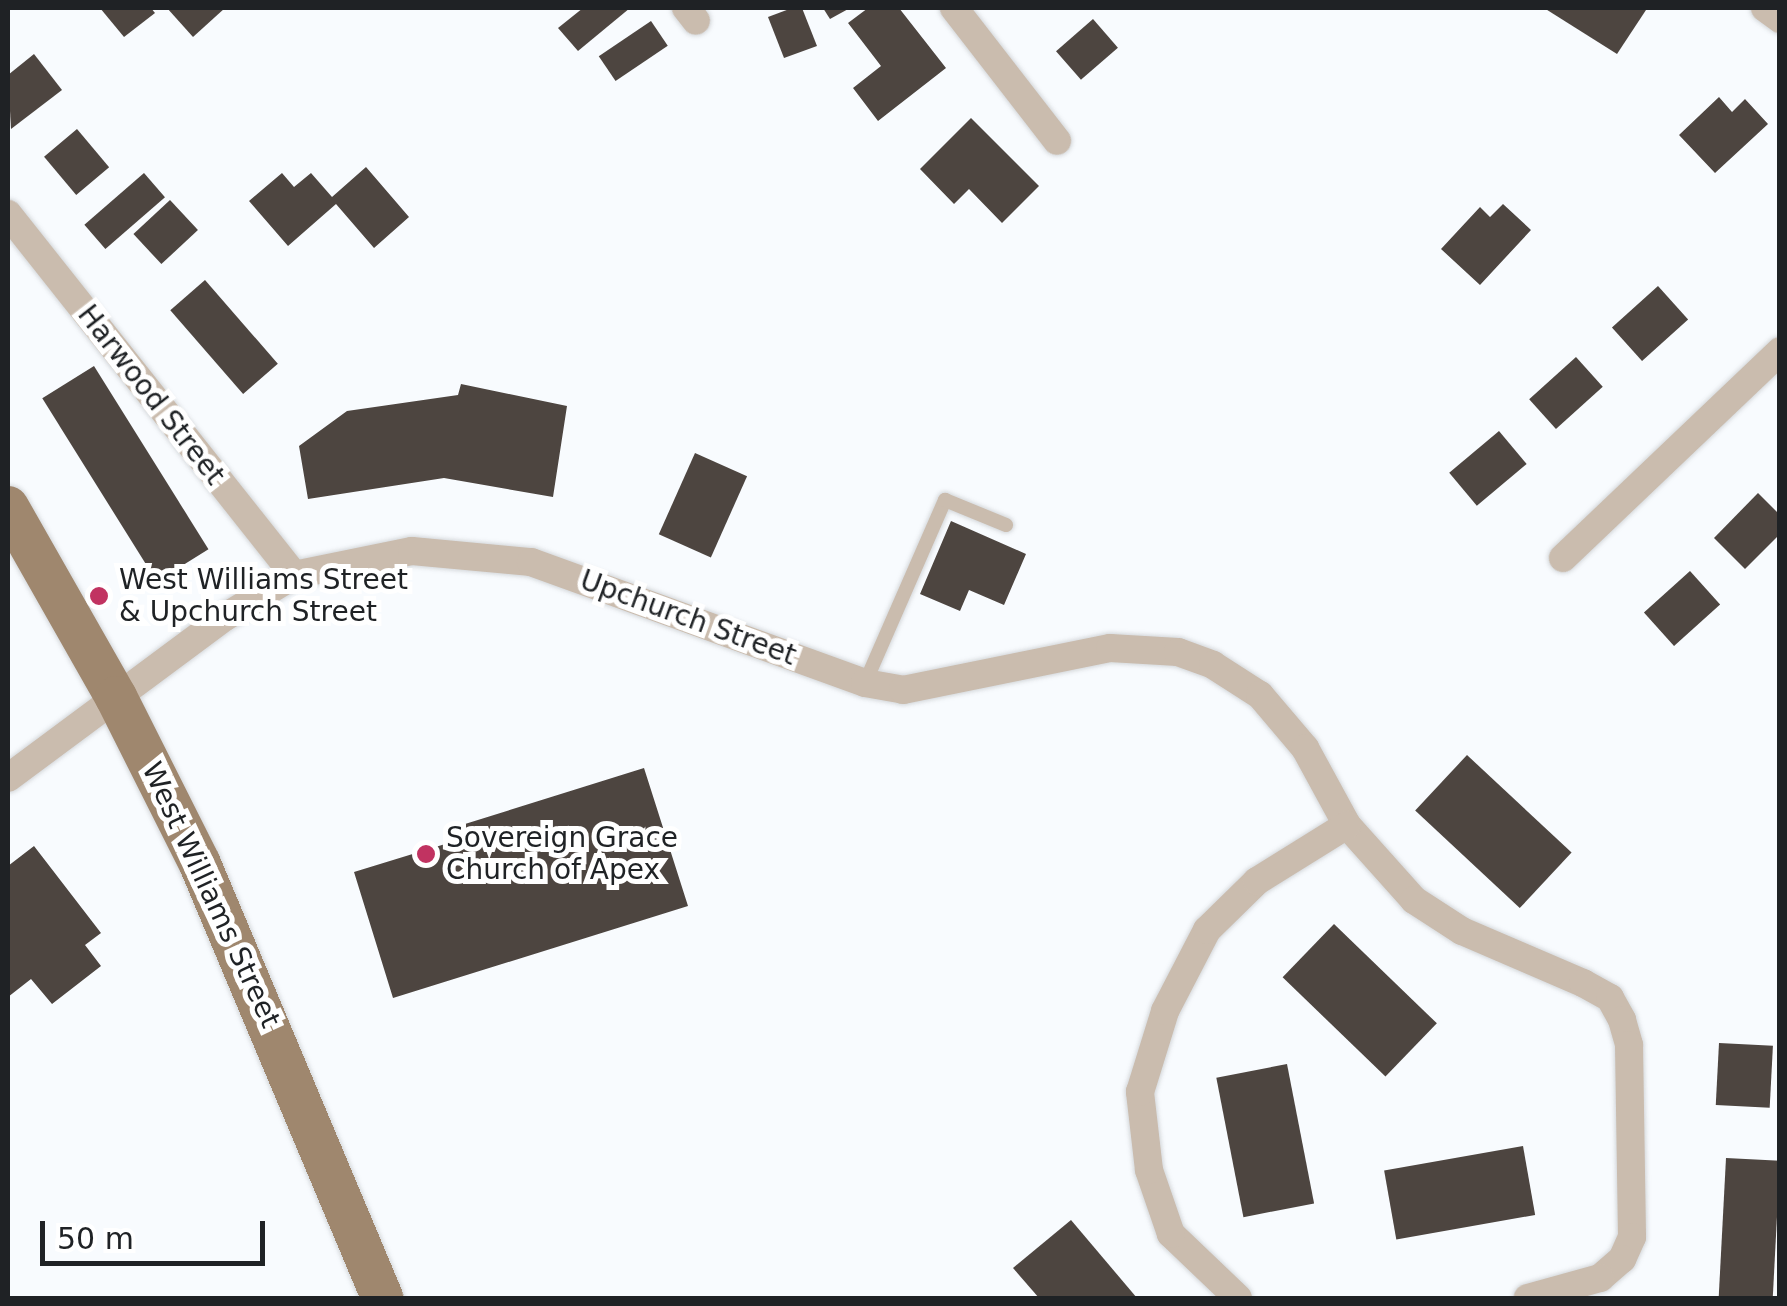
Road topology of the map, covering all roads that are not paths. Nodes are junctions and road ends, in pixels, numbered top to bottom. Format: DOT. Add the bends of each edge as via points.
graph roads {
  1 [pos="954,8"];
  2 [pos="1765,8"];
  3 [pos="1780,19"];
  4 [pos="1057,142"];
  5 [pos="8,214"];
  6 [pos="1780,351"];
  7 [pos="8,508"];
  8 [pos="1006,525"];
  9 [pos="1563,558"];
  10 [pos="294,575"];
  11 [pos="865,683"];
  12 [pos="116,697"];
  13 [pos="8,778"];
  14 [pos="1346,825"];
  15 [pos="382,1298"];
  16 [pos="1238,1298"];
  17 [pos="1528,1298"];
  1 -- 4 [label="street"];
  2 -- 3 [label="street"];
  5 -- 10 [label="street, Harwood Street"];
  6 -- 9 [label="street"];
  7 -- 12 [label="main road, West Williams Street"];
  8 -- 11 [label="lane" via="945,500"];
  10 -- 11 [label="street, Upchurch Street" via="412,552 532,562"];
  10 -- 12 [label="street, Upchurch Street"];
  11 -- 14 [label="street, Upchurch Street" via="930,688 1110,648 1178,652 1214,664 1260,695 1306,748"];
  12 -- 13 [label="street, Upchurch Street"];
  12 -- 15 [label="main road, West Williams Street" via="235,938"];
  14 -- 16 [label="street" via="1257,881 1207,930 1165,1012 1140,1092 1148,1170 1171,1234 1209,1278"];
  14 -- 17 [label="street, Upchurch Street" via="1395,882 1436,916 1610,998 1622,1020 1629,1045 1632,1237 1622,1259 1600,1278"];
}
